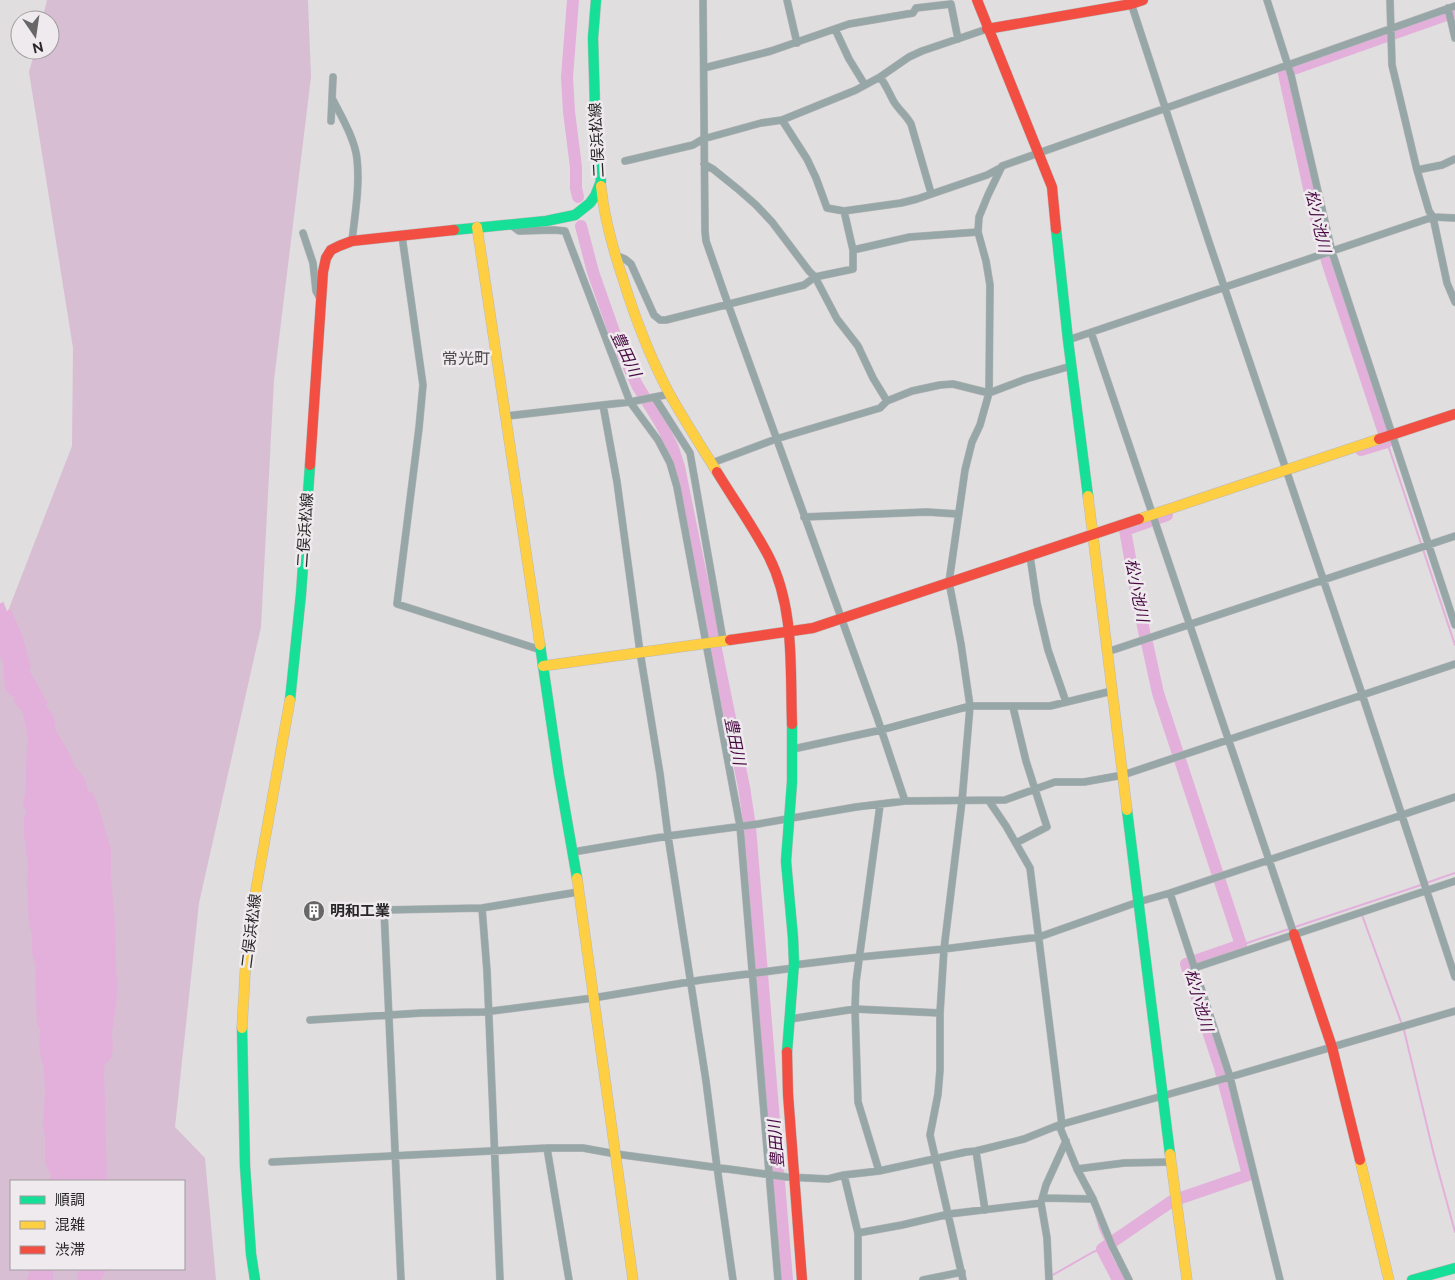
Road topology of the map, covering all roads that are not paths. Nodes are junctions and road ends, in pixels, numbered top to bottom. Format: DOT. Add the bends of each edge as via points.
graph roads {
  1 [pos="596,0"];
  2 [pos="703,0"];
  3 [pos="787,0"];
  4 [pos="977,0"];
  5 [pos="1143,0"];
  6 [pos="1267,0"];
  7 [pos="1390,0"];
  8 [pos="1130,2"];
  9 [pos="1450,8"];
  10 [pos="1392,28"];
  11 [pos="835,30"];
  12 [pos="988,30"];
  13 [pos="1455,38"];
  14 [pos="958,39"];
  15 [pos="797,43"];
  16 [pos="1288,66"];
  17 [pos="704,68"];
  18 [pos="333,77"];
  19 [pos="880,77"];
  20 [pos="865,85"];
  21 [pos="332,98"];
  22 [pos="1164,108"];
  23 [pos="782,120"];
  24 [pos="331,121"];
  25 [pos="703,139"];
  26 [pos="1039,152"];
  27 [pos="1455,159"];
  28 [pos="625,161"];
  29 [pos="704,164"];
  30 [pos="1002,166"];
  31 [pos="1417,170"];
  32 [pos="601,181"];
  33 [pos="930,193"];
  34 [pos="844,211"];
  35 [pos="1433,217"];
  36 [pos="1455,218"];
  37 [pos="511,224"];
  38 [pos="477,227"];
  39 [pos="978,232"];
  40 [pos="303,233"];
  41 [pos="402,236"];
  42 [pos="352,241"];
  43 [pos="853,250"];
  44 [pos="1332,251"];
  45 [pos="615,255"];
  46 [pos="815,277"];
  47 [pos="1224,288"];
  48 [pos="1455,302"];
  49 [pos="322,303"];
  50 [pos="728,304"];
  51 [pos="1091,332"];
  52 [pos="1068,340"];
  53 [pos="1071,366"];
  54 [pos="990,393"];
  55 [pos="670,394"];
  56 [pos="653,398"];
  57 [pos="633,401"];
  58 [pos="887,401"];
  59 [pos="603,405"];
  60 [pos="1455,414"];
  61 [pos="507,416"];
  62 [pos="1389,436"];
  63 [pos="776,439"];
  64 [pos="712,463"];
  65 [pos="1286,471"];
  66 [pos="958,514"];
  67 [pos="1153,515"];
  68 [pos="804,517"];
  69 [pos="1092,536"];
  70 [pos="1455,536"];
  71 [pos="1428,546"];
  72 [pos="1030,556"];
  73 [pos="1323,580"];
  74 [pos="949,582"];
  75 [pos="842,619"];
  76 [pos="1189,624"];
  77 [pos="1455,626"];
  78 [pos="790,632"];
  79 [pos="722,640"];
  80 [pos="706,643"];
  81 [pos="541,650"];
  82 [pos="640,652"];
  83 [pos="1107,652"];
  84 [pos="1455,664"];
  85 [pos="543,666"];
  86 [pos="1112,691"];
  87 [pos="1362,694"];
  88 [pos="1066,702"];
  89 [pos="970,706"];
  90 [pos="1013,707"];
  91 [pos="882,730"];
  92 [pos="1228,739"];
  93 [pos="793,749"];
  94 [pos="1122,774"];
  95 [pos="1035,789"];
  96 [pos="1455,797"];
  97 [pos="962,801"];
  98 [pos="989,801"];
  99 [pos="905,802"];
  100 [pos="880,805"];
  101 [pos="1402,816"];
  102 [pos="788,819"];
  103 [pos="740,826"];
  104 [pos="668,836"];
  105 [pos="1016,843"];
  106 [pos="573,852"];
  107 [pos="1269,860"];
  108 [pos="1455,881"];
  109 [pos="1426,889"];
  110 [pos="578,892"];
  111 [pos="1170,893"];
  112 [pos="1138,902"];
  113 [pos="482,908"];
  114 [pos="1294,934"];
  115 [pos="1039,937"];
  116 [pos="944,949"];
  117 [pos="860,957"];
  118 [pos="794,966"];
  119 [pos="1194,968"];
  120 [pos="753,974"];
  121 [pos="1455,977"];
  122 [pos="690,982"];
  123 [pos="593,998"];
  124 [pos="855,1009"];
  125 [pos="488,1011"];
  126 [pos="1455,1011"];
  127 [pos="940,1013"];
  128 [pos="388,1015"];
  129 [pos="790,1019"];
  130 [pos="310,1020"];
  131 [pos="1332,1047"];
  132 [pos="1229,1078"];
  133 [pos="1162,1096"];
  134 [pos="1060,1125"];
  135 [pos="1066,1141"];
  136 [pos="547,1148"];
  137 [pos="494,1150"];
  138 [pos="976,1151"];
  139 [pos="616,1154"];
  140 [pos="395,1156"];
  141 [pos="936,1159"];
  142 [pos="272,1162"];
  143 [pos="1171,1162"];
  144 [pos="717,1167"];
  145 [pos="1077,1169"];
  146 [pos="879,1170"];
  147 [pos="771,1174"];
  148 [pos="844,1175"];
  149 [pos="790,1177"];
  150 [pos="1093,1199"];
  151 [pos="1042,1201"];
  152 [pos="985,1210"];
  153 [pos="949,1214"];
  154 [pos="858,1233"];
  155 [pos="1455,1268"];
  156 [pos="962,1272"];
  157 [pos="1049,1278"];
  158 [pos="255,1280"];
  159 [pos="401,1280"];
  160 [pos="500,1280"];
  161 [pos="569,1280"];
  162 [pos="633,1280"];
  163 [pos="733,1280"];
  164 [pos="778,1280"];
  165 [pos="802,1280"];
  166 [pos="858,1280"];
  167 [pos="923,1280"];
  168 [pos="964,1280"];
  169 [pos="1129,1280"];
  170 [pos="1187,1280"];
  171 [pos="1280,1280"];
  172 [pos="1389,1280"];
  173 [pos="1412,1280"];
  1 -- 32 [label="street, 二俣浜松線" via="593,48"];
  2 -- 17 [label="street"];
  3 -- 15 [label="street"];
  4 -- 12 [label="street"];
  5 -- 8 [label="street"];
  6 -- 16 [label="street"];
  7 -- 10 [label="street"];
  8 -- 12 [label="street"];
  8 -- 22 [label="street"];
  9 -- 10 [label="street"];
  9 -- 13 [label="street"];
  10 -- 16 [label="street"];
  10 -- 31 [label="street" via="1392,65"];
  11 -- 14 [label="street" via="849,24 913,13 916,8 951,4"];
  11 -- 15 [label="street"];
  11 -- 20 [label="street"];
  12 -- 14 [label="street"];
  12 -- 26 [label="street"];
  14 -- 19 [label="street" via="909,57"];
  15 -- 17 [label="street"];
  16 -- 22 [label="street"];
  16 -- 44 [label="street"];
  17 -- 25 [label="street"];
  18 -- 21 [label="street"];
  19 -- 20 [label="street"];
  19 -- 33 [label="street" via="892,100 911,124"];
  20 -- 23 [label="street"];
  21 -- 24 [label="street"];
  21 -- 42 [label="street" via="357,157"];
  22 -- 26 [label="street"];
  22 -- 47 [label="street"];
  23 -- 25 [label="street"];
  23 -- 34 [label="street" via="807,159 827,208"];
  25 -- 28 [label="street" via="693,145"];
  25 -- 29 [label="street"];
  26 -- 30 [label="street"];
  26 -- 52 [label="street" via="1052,187"];
  27 -- 31 [label="street"];
  29 -- 46 [label="street" via="756,205"];
  29 -- 50 [label="street" via="706,241"];
  30 -- 33 [label="street" via="987,175"];
  30 -- 39 [label="street" via="979,217"];
  31 -- 35 [label="street"];
  32 -- 37 [label="street, 二俣浜松線" via="590,203 575,215"];
  32 -- 45 [label="street"];
  33 -- 34 [label="street" via="901,203"];
  34 -- 43 [label="street"];
  35 -- 36 [label="street"];
  35 -- 44 [label="street"];
  35 -- 48 [label="street" via="1447,283"];
  37 -- 38 [label="street, 二俣浜松線"];
  37 -- 57 [label="street" via="519,231 565,231"];
  38 -- 41 [label="street, 二俣浜松線"];
  38 -- 61 [label="street"];
  39 -- 43 [label="street" via="910,237"];
  39 -- 54 [label="street" via="990,286"];
  40 -- 49 [label="street" via="313,263 316,291"];
  41 -- 42 [label="street, 二俣浜松線"];
  41 -- 81 [label="street" via="423,386 397,604"];
  42 -- 49 [label="street, 二俣浜松線" via="335,246 326,257"];
  43 -- 46 [label="street" via="853,269"];
  44 -- 47 [label="street"];
  44 -- 62 [label="street"];
  45 -- 50 [label="street" via="631,264 654,315 660,320"];
  45 -- 55 [label="street" via="646,345"];
  46 -- 50 [label="street" via="804,285"];
  46 -- 58 [label="street" via="837,319 858,346"];
  47 -- 51 [label="street"];
  47 -- 65 [label="street"];
  49 -- 158 [label="street, 二俣浜松線" via="301,594 290,699 246,957 241,1039 245,1166"];
  50 -- 63 [label="street"];
  51 -- 52 [label="street"];
  51 -- 67 [label="street"];
  52 -- 53 [label="street"];
  53 -- 54 [label="street"];
  53 -- 69 [label="street"];
  54 -- 58 [label="street" via="954,384 940,385"];
  54 -- 66 [label="street" via="972,442"];
  55 -- 56 [label="street"];
  55 -- 64 [label="street"];
  56 -- 57 [label="street"];
  56 -- 79 [label="street" via="690,453"];
  57 -- 59 [label="street"];
  57 -- 80 [label="street" via="670,463"];
  58 -- 63 [label="street" via="880,408"];
  59 -- 61 [label="street"];
  59 -- 82 [label="street"];
  60 -- 62 [label="street"];
  61 -- 81 [label="street"];
  62 -- 65 [label="street"];
  62 -- 71 [label="street"];
  63 -- 64 [label="street"];
  63 -- 68 [label="street"];
  64 -- 78 [label="street" via="769,558 783,594"];
  65 -- 67 [label="street"];
  65 -- 73 [label="street"];
  66 -- 68 [label="street" via="927,512"];
  66 -- 74 [label="street"];
  67 -- 69 [label="street"];
  67 -- 76 [label="street"];
  68 -- 75 [label="street"];
  69 -- 72 [label="street"];
  69 -- 83 [label="street"];
  70 -- 71 [label="street"];
  71 -- 73 [label="street"];
  71 -- 77 [label="street"];
  72 -- 74 [label="street"];
  72 -- 88 [label="street" via="1048,650"];
  73 -- 76 [label="street"];
  73 -- 87 [label="street"];
  74 -- 75 [label="street"];
  74 -- 89 [label="street"];
  75 -- 78 [label="street"];
  75 -- 91 [label="street"];
  76 -- 83 [label="street"];
  76 -- 92 [label="street"];
  78 -- 79 [label="street"];
  78 -- 93 [label="street"];
  79 -- 80 [label="street"];
  80 -- 82 [label="street"];
  80 -- 103 [label="street"];
  81 -- 85 [label="street"];
  82 -- 85 [label="street"];
  82 -- 104 [label="street"];
  83 -- 86 [label="street"];
  84 -- 87 [label="street"];
  85 -- 106 [label="street"];
  86 -- 88 [label="street"];
  86 -- 94 [label="street"];
  87 -- 92 [label="street"];
  87 -- 101 [label="street"];
  88 -- 90 [label="street"];
  89 -- 90 [label="street"];
  89 -- 91 [label="street"];
  89 -- 97 [label="street"];
  90 -- 95 [label="street"];
  91 -- 93 [label="street"];
  91 -- 99 [label="street"];
  92 -- 94 [label="street"];
  92 -- 107 [label="street"];
  93 -- 102 [label="street"];
  94 -- 95 [label="street" via="1084,782 1055,782"];
  94 -- 112 [label="street"];
  95 -- 98 [label="street" via="1011,798"];
  95 -- 105 [label="street" via="1048,827"];
  96 -- 101 [label="street"];
  97 -- 98 [label="street"];
  97 -- 99 [label="street"];
  97 -- 116 [label="street"];
  98 -- 105 [label="street"];
  99 -- 100 [label="street"];
  100 -- 102 [label="street"];
  100 -- 117 [label="street"];
  101 -- 107 [label="street"];
  101 -- 109 [label="street"];
  102 -- 103 [label="street"];
  102 -- 118 [label="street" via="786,861"];
  103 -- 104 [label="street"];
  103 -- 120 [label="street"];
  104 -- 106 [label="street"];
  104 -- 122 [label="street"];
  105 -- 115 [label="street" via="1030,868"];
  106 -- 110 [label="street"];
  107 -- 111 [label="street"];
  107 -- 114 [label="street"];
  108 -- 109 [label="street"];
  109 -- 114 [label="street"];
  109 -- 121 [label="street"];
  110 -- 113 [label="street"];
  110 -- 123 [label="street"];
  111 -- 112 [label="street"];
  111 -- 119 [label="street"];
  112 -- 115 [label="street"];
  112 -- 133 [label="street"];
  113 -- 125 [label="street"];
  113 -- 128 [label="street" via="384,910"];
  114 -- 119 [label="street"];
  114 -- 131 [label="street"];
  115 -- 116 [label="street"];
  115 -- 134 [label="street"];
  116 -- 117 [label="street"];
  116 -- 127 [label="street"];
  117 -- 118 [label="street"];
  117 -- 124 [label="street"];
  118 -- 120 [label="street"];
  118 -- 129 [label="street"];
  119 -- 132 [label="street"];
  120 -- 122 [label="street"];
  120 -- 147 [label="street"];
  122 -- 123 [label="street"];
  122 -- 144 [label="street"];
  123 -- 125 [label="street"];
  123 -- 139 [label="street"];
  124 -- 127 [label="street"];
  124 -- 129 [label="street"];
  124 -- 146 [label="street" via="858,1102"];
  125 -- 128 [label="street"];
  125 -- 137 [label="street"];
  126 -- 131 [label="street"];
  127 -- 141 [label="street" via="940,1070 930,1135"];
  128 -- 130 [label="street"];
  128 -- 140 [label="street"];
  129 -- 149 [label="street" via="787,1069"];
  131 -- 132 [label="street"];
  131 -- 172 [label="street"];
  132 -- 133 [label="street"];
  132 -- 171 [label="street"];
  133 -- 134 [label="street"];
  133 -- 143 [label="street"];
  134 -- 135 [label="street"];
  134 -- 138 [label="street" via="1024,1139"];
  135 -- 145 [label="street"];
  135 -- 151 [label="street"];
  136 -- 137 [label="street"];
  136 -- 139 [label="street" via="583,1148"];
  136 -- 161 [label="street"];
  137 -- 140 [label="street"];
  137 -- 160 [label="street"];
  138 -- 141 [label="street"];
  138 -- 152 [label="street"];
  139 -- 144 [label="street"];
  139 -- 162 [label="street"];
  140 -- 142 [label="street"];
  140 -- 159 [label="street"];
  141 -- 146 [label="street"];
  141 -- 153 [label="street"];
  143 -- 145 [label="street"];
  143 -- 170 [label="street"];
  144 -- 147 [label="street"];
  144 -- 163 [label="street"];
  145 -- 150 [label="street"];
  146 -- 148 [label="street"];
  147 -- 149 [label="street"];
  147 -- 164 [label="street"];
  148 -- 149 [label="street" via="828,1179"];
  148 -- 154 [label="street"];
  149 -- 165 [label="street"];
  150 -- 151 [label="street"];
  150 -- 169 [label="street"];
  151 -- 152 [label="street"];
  151 -- 157 [label="street"];
  152 -- 153 [label="street"];
  153 -- 154 [label="street"];
  153 -- 156 [label="street"];
  154 -- 166 [label="street"];
  155 -- 173 [label="street"];
  156 -- 167 [label="street"];
  156 -- 168 [label="street"];
}
